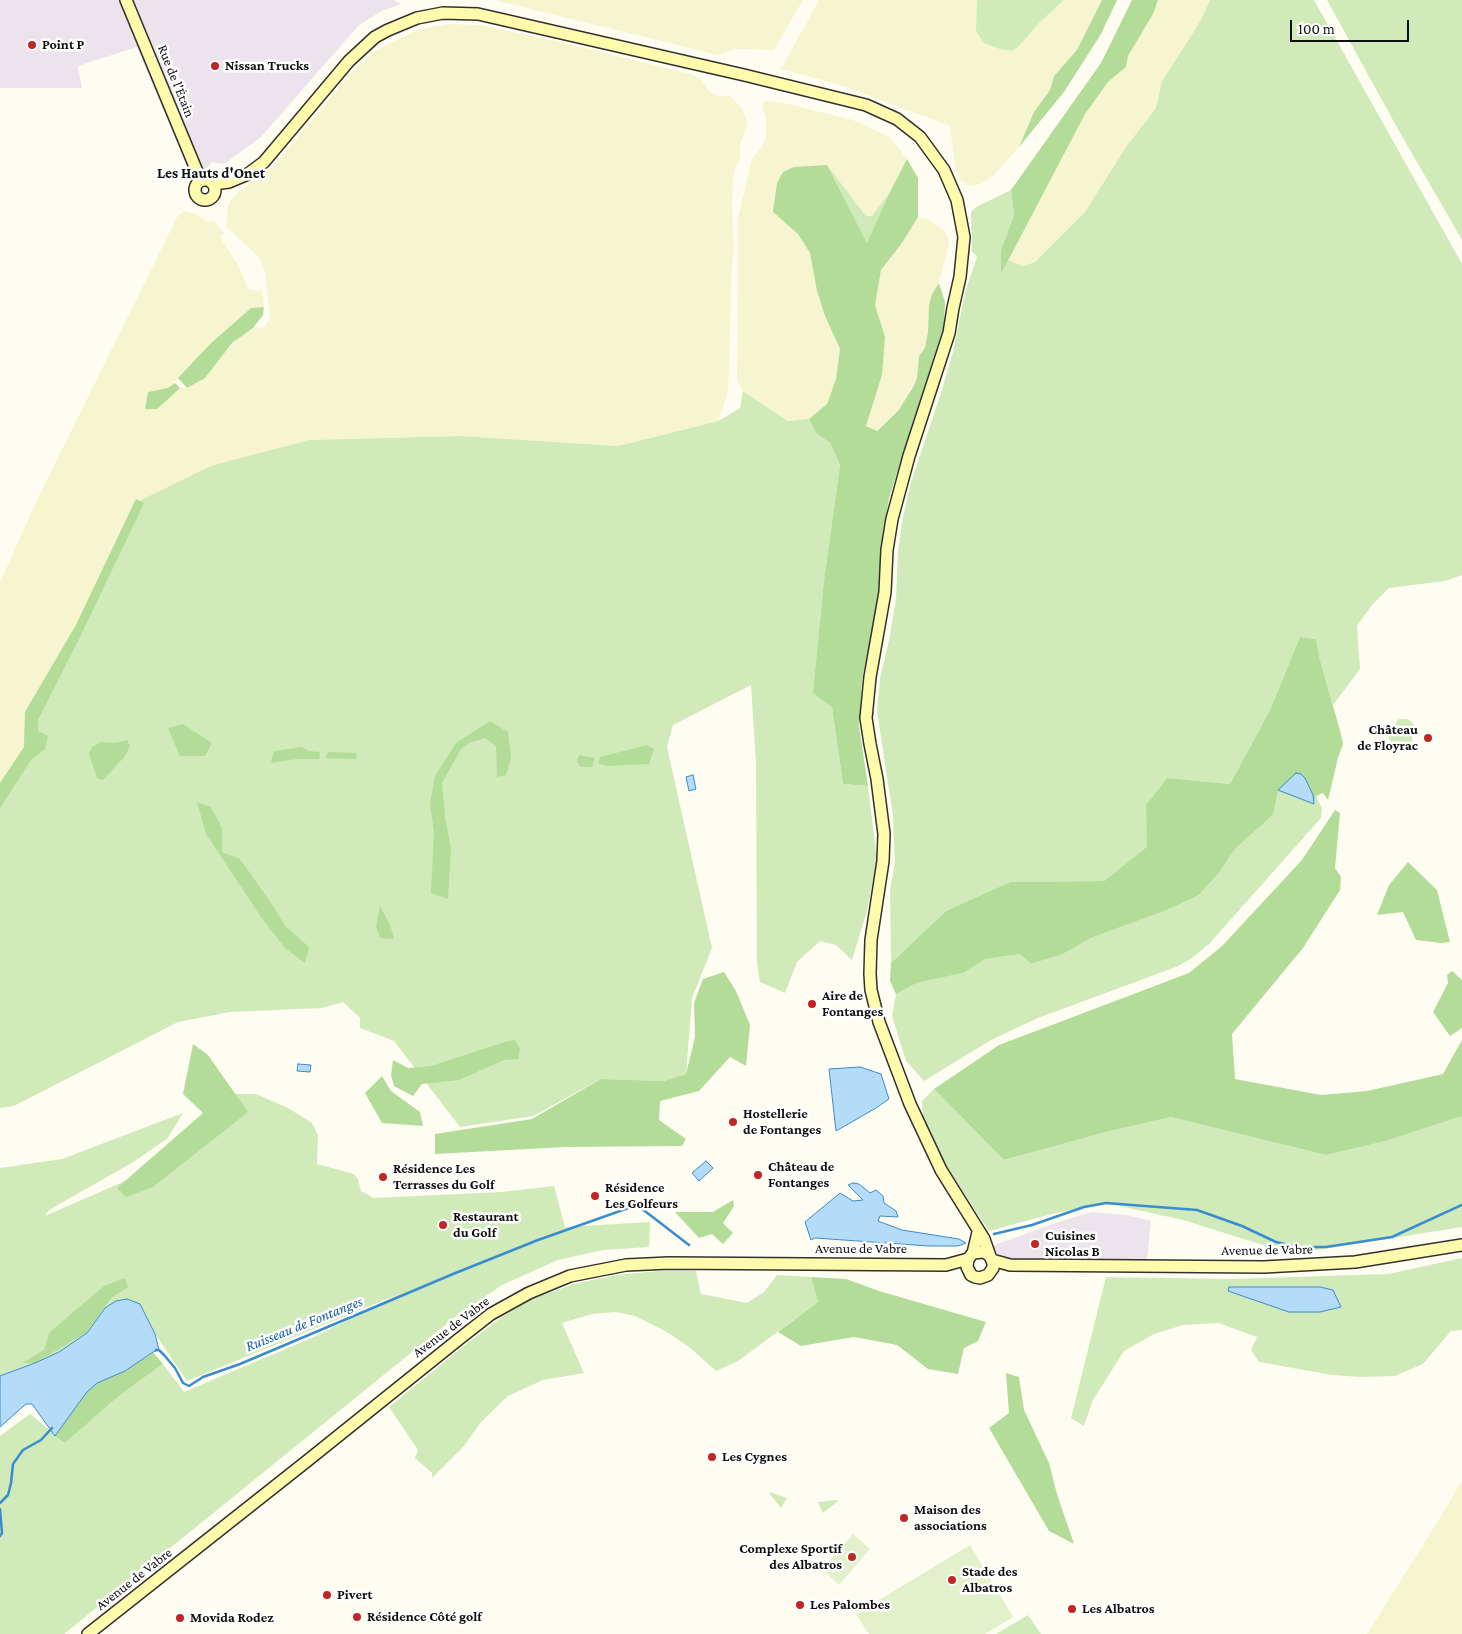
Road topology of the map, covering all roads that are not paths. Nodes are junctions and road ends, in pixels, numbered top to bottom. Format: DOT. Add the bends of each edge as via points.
graph roads {
  1 [pos="126,0"];
  2 [pos="978,1232"];
  3 [pos="1462,1245"];
  4 [pos="971,1256"];
  5 [pos="991,1258"];
  6 [pos="946,1265"];
  7 [pos="1010,1265"];
  8 [pos="969,1271"];
  9 [pos="991,1272"];
  10 [pos="88,1634"];
  1 -- 2 [label="street, Rue de l'Étain" via="208,182 229,182 264,162 349,61 375,37 418,18 443,13 478,14 866,105 897,119 920,137 944,170 957,200 964,237 960,277 949,333 892,519 885,592 866,718 884,834 870,974 878,1022 910,1104 941,1170"];
  2 -- 4 [label="street"];
  2 -- 5 [label="street"];
  3 -- 7 [label="street, Avenue de Vabre" via="1355,1262 1282,1266"];
  4 -- 5 [label="street" via="984,1252"];
  4 -- 6 [label="street, Avenue de Vabre"];
  4 -- 8 [label="street" via="967,1267"];
  5 -- 7 [label="street, Avenue de Vabre"];
  5 -- 9 [label="street"];
  6 -- 8 [label="street, Avenue de Vabre"];
  6 -- 10 [label="street, Avenue de Vabre" via="626,1264 570,1276 528,1293 491,1314"];
  7 -- 9 [label="street, Avenue de Vabre"];
  8 -- 9 [label="street" via="980,1278"];
}
